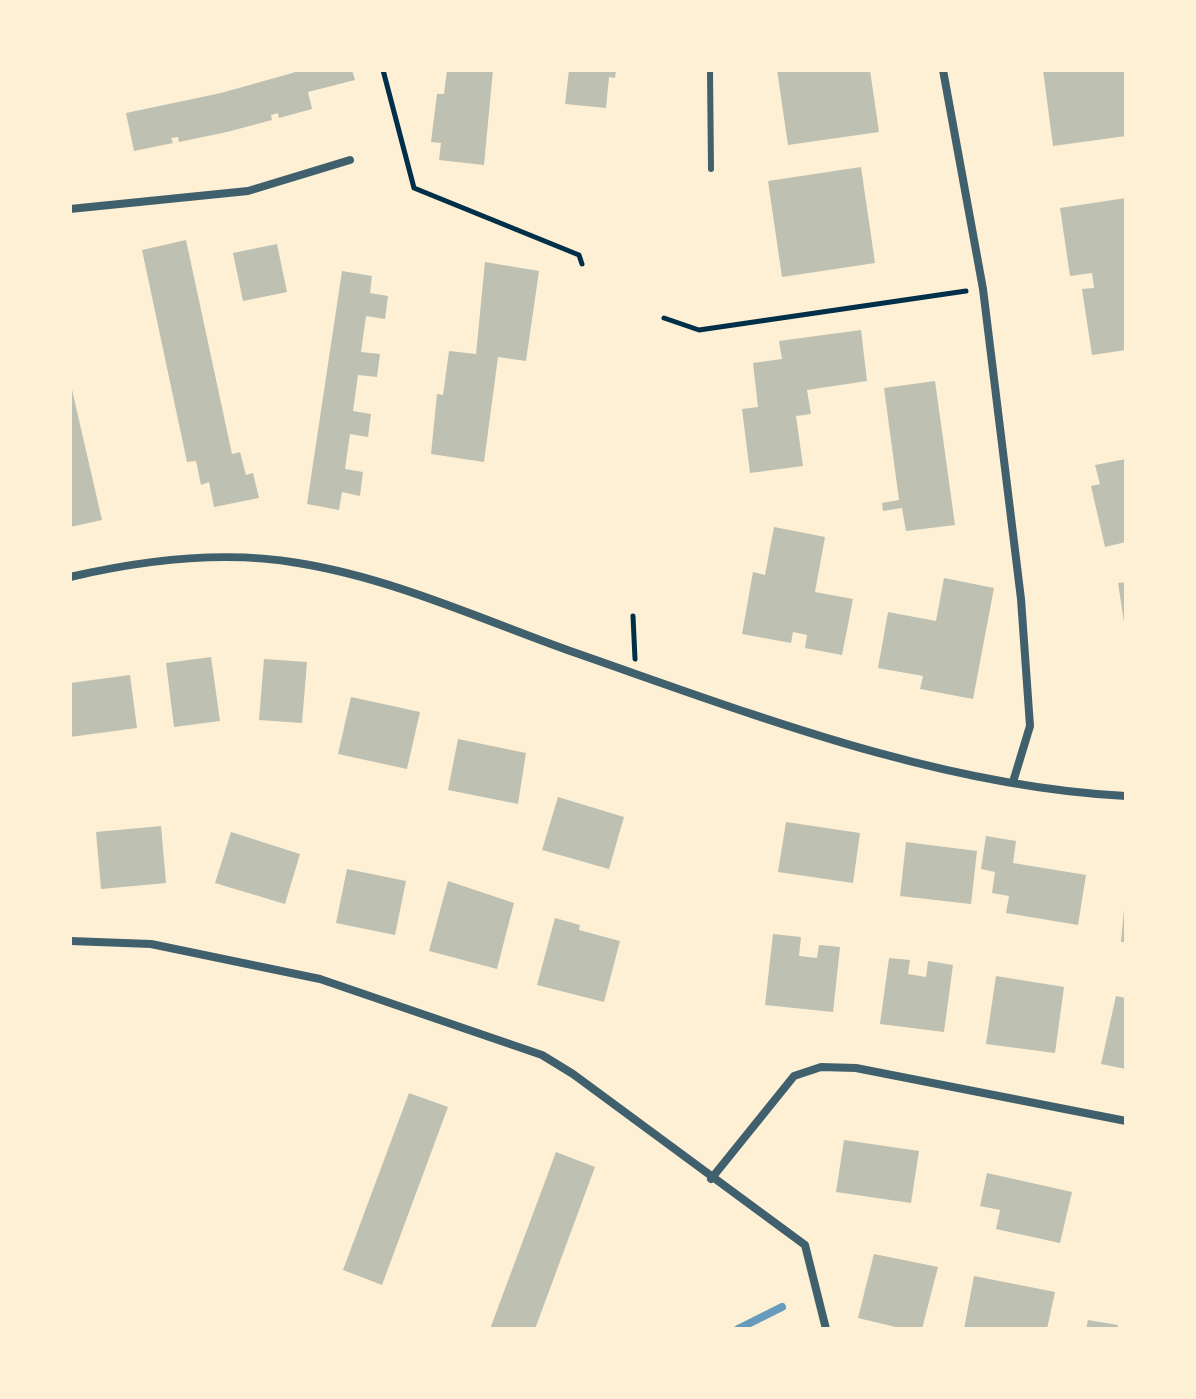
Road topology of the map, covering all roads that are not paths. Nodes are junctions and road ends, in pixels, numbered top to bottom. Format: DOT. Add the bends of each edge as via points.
graph roads {
  1 [pos="710,70"];
  2 [pos="943,70"];
  3 [pos="350,160"];
  4 [pos="711,169"];
  5 [pos="70,209"];
  6 [pos="70,577"];
  7 [pos="1013,782"];
  8 [pos="1126,796"];
  9 [pos="70,941"];
  10 [pos="1126,1121"];
  11 [pos="711,1179"];
  12 [pos="826,1329"];
  1 -- 4 [label="lane"];
  2 -- 7 [label="street" via="983,289 1021,599 1030,726"];
  3 -- 5 [label="street" via="248,191"];
  6 -- 7 [label="street" via="147,562 296,562 361,577 636,674 916,763"];
  7 -- 8 [label="street"];
  9 -- 11 [label="street" via="151,944 320,979 542,1055"];
  10 -- 11 [label="street" via="856,1068 821,1067 794,1076"];
  11 -- 12 [label="street" via="805,1245"];
}
